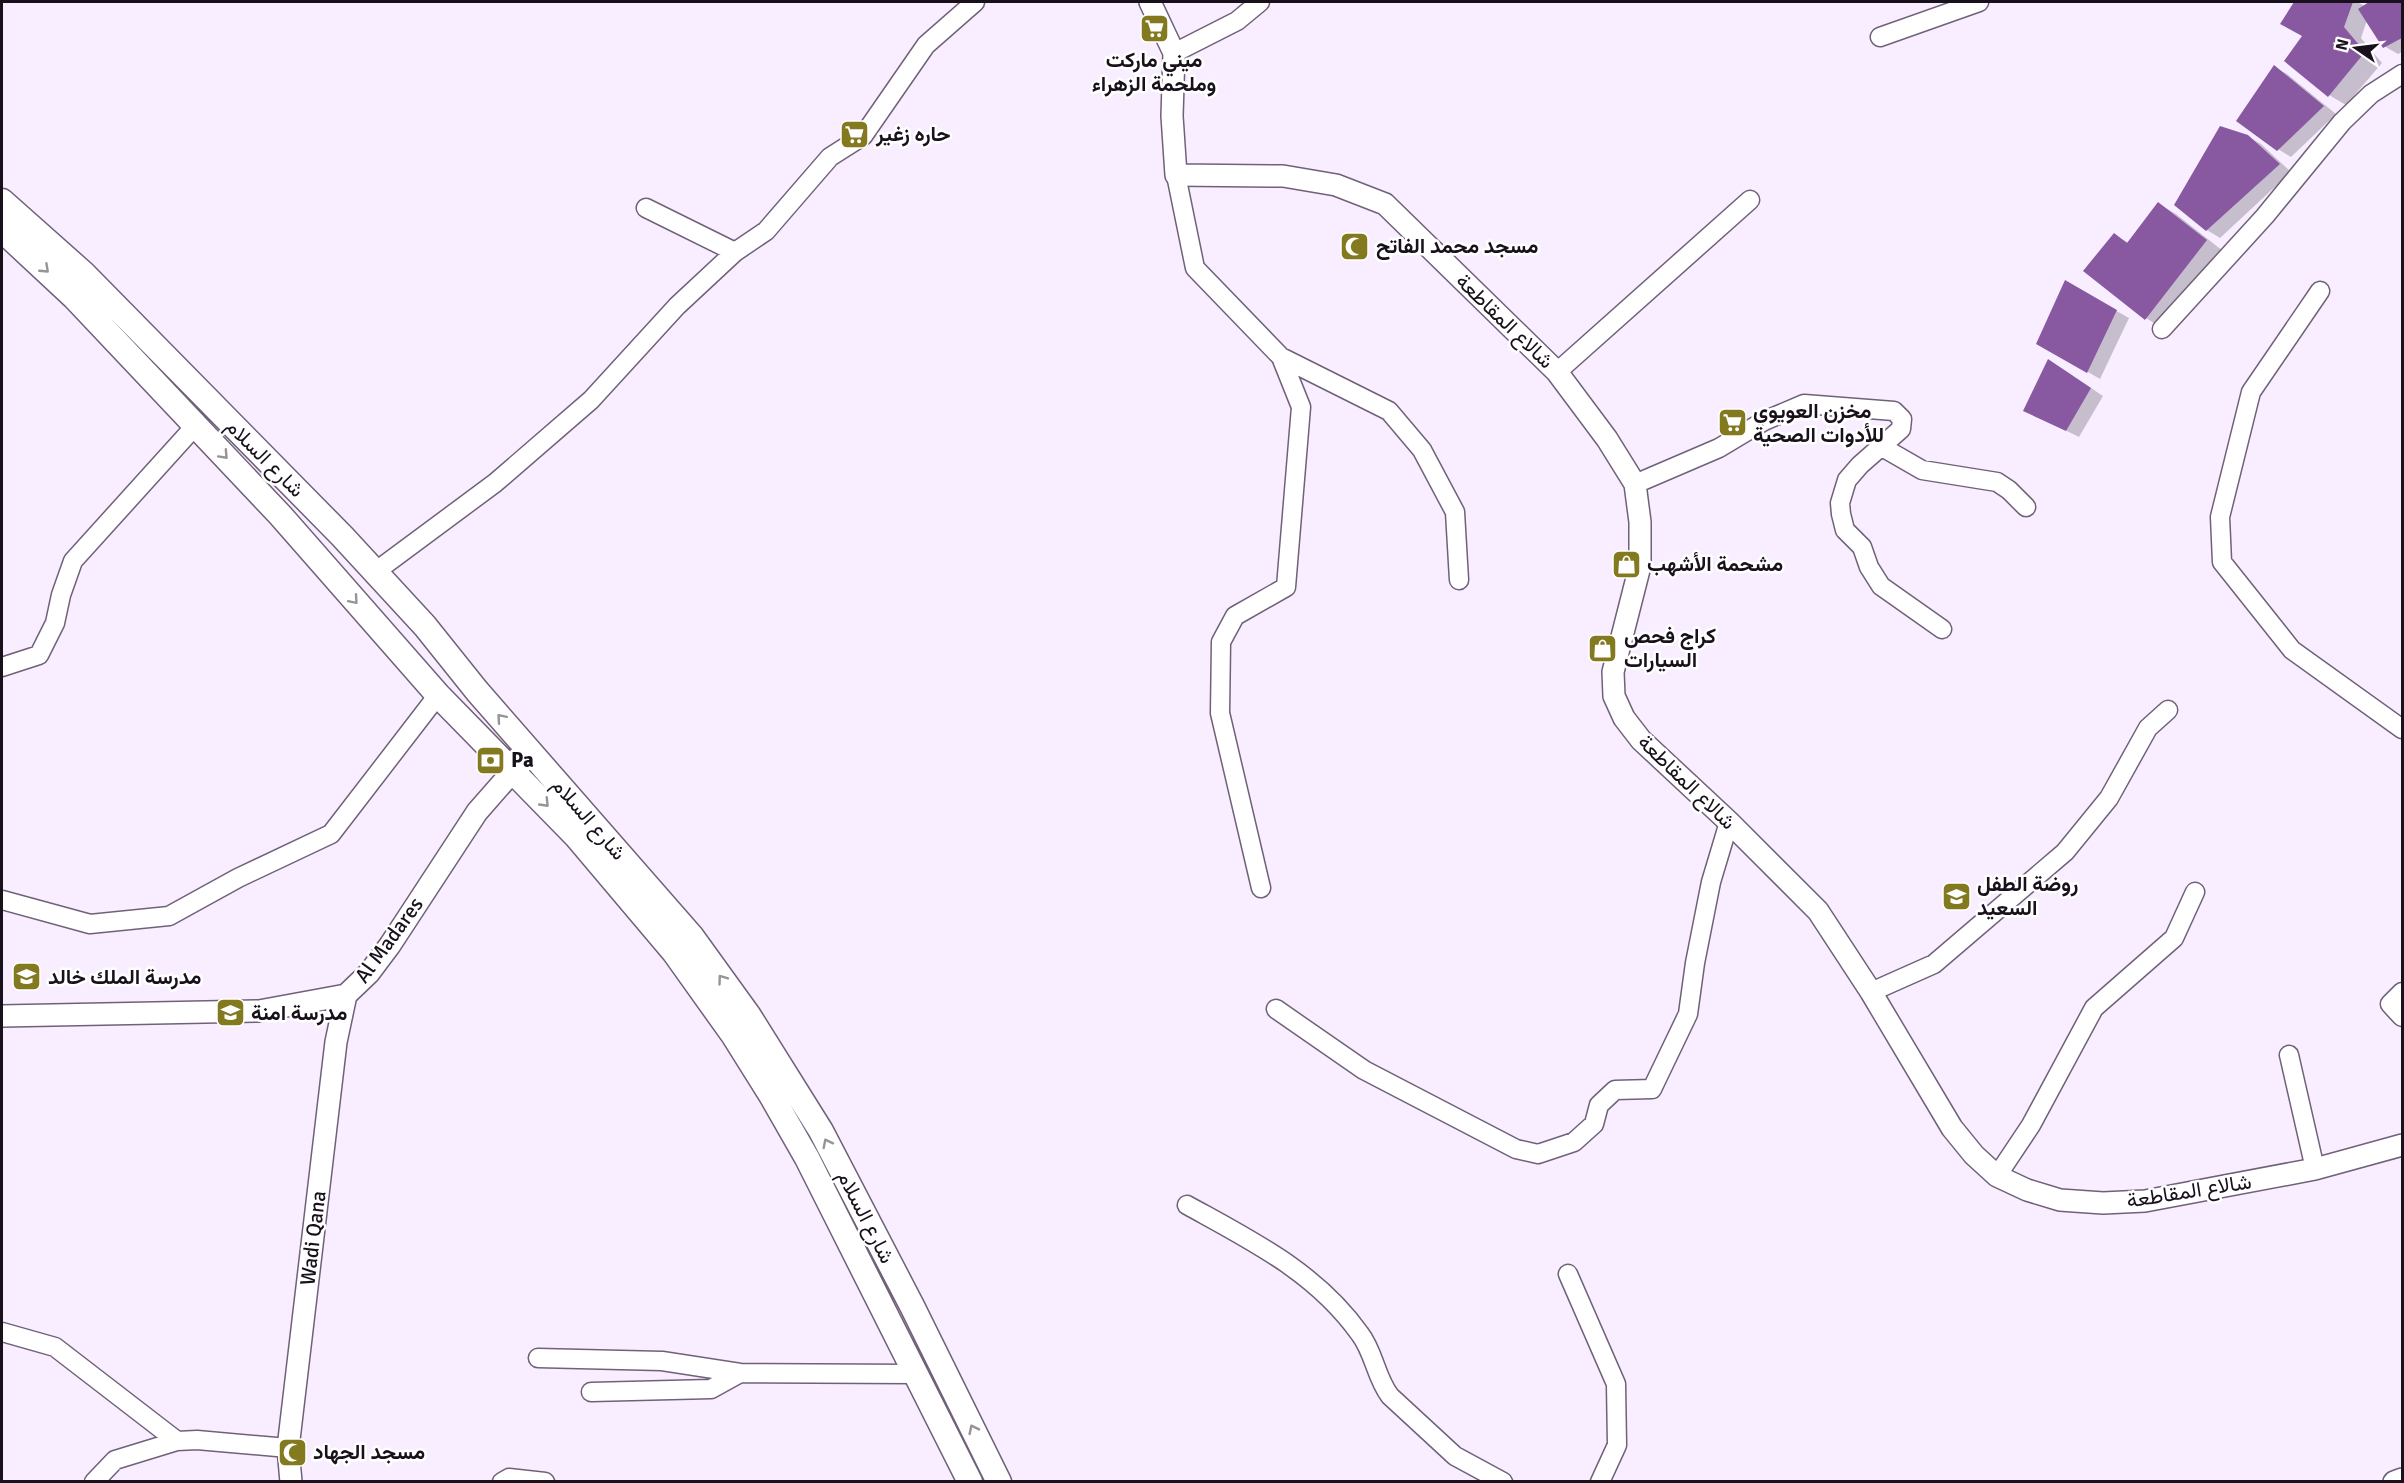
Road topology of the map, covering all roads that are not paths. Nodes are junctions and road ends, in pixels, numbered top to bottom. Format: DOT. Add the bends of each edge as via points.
graph roads {
  1 [pos="975,2"];
  2 [pos="1150,2"];
  3 [pos="1260,2"];
  4 [pos="1979,2"];
  5 [pos="1880,38"];
  6 [pos="1174,53"];
  7 [pos="2403,74"];
  8 [pos="1176,175"];
  9 [pos="1750,200"];
  10 [pos="2,201"];
  11 [pos="646,208"];
  12 [pos="2,230"];
  13 [pos="735,252"];
  14 [pos="2320,291"];
  15 [pos="2162,329"];
  16 [pos="1281,357"];
  17 [pos="1557,372"];
  18 [pos="196,424"];
  19 [pos="1882,447"];
  20 [pos="1635,484"];
  21 [pos="2026,507"];
  22 [pos="375,572"];
  23 [pos="1459,580"];
  24 [pos="1942,629"];
  25 [pos="2,667"];
  26 [pos="438,696"];
  27 [pos="2168,710"];
  28 [pos="2403,729"];
  29 [pos="532,754"];
  30 [pos="513,771"];
  31 [pos="1730,822"];
  32 [pos="1262,888"];
  33 [pos="2195,892"];
  34 [pos="2,900"];
  35 [pos="1872,992"];
  36 [pos="2403,992"];
  37 [pos="346,995"];
  38 [pos="1276,1010"];
  39 [pos="2,1016"];
  40 [pos="2403,1017"];
  41 [pos="2289,1055"];
  42 [pos="2403,1145"];
  43 [pos="2315,1170"];
  44 [pos="1997,1176"];
  45 [pos="1187,1205"];
  46 [pos="1568,1274"];
  47 [pos="2,1332"];
  48 [pos="538,1358"];
  49 [pos="740,1373"];
  50 [pos="915,1374"];
  51 [pos="591,1392"];
  52 [pos="177,1441"];
  53 [pos="288,1448"];
  54 [pos="2403,1479"];
  55 [pos="94,1482"];
  56 [pos="291,1482"];
  57 [pos="502,1482"];
  58 [pos="545,1482"];
  59 [pos="970,1482"];
  60 [pos="999,1482"];
  61 [pos="1503,1482"];
  62 [pos="1600,1482"];
  63 [pos="2394,1482"];
  1 -- 13 [label="street" via="926,45 863,136 830,157 766,231"];
  2 -- 6 [label="street"];
  3 -- 6 [label="street" via="1237,21"];
  4 -- 5 [label="street"];
  6 -- 8 [label="street" via="1172,116"];
  7 -- 15 [label="street" via="2371,94 2342,122 2265,216"];
  8 -- 16 [label="street" via="1195,268"];
  8 -- 17 [label="street, شالاع المقاطعة" via="1283,176 1336,185 1385,204"];
  9 -- 17 [label="street"];
  10 -- 22 [label="main road, شارع السلام" via="83,273"];
  11 -- 13 [label="street"];
  12 -- 18 [label="main road, شارع السلام, one-way" via="74,297"];
  13 -- 22 [label="street" via="677,306 591,399 495,483"];
  14 -- 28 [label="street" via="2252,392 2220,517 2222,562 2292,650"];
  16 -- 23 [label="street" via="1389,411 1422,450 1455,512"];
  16 -- 32 [label="street" via="1301,407 1286,587 1235,616 1221,642 1220,713"];
  17 -- 20 [label="street, شالاع المقاطعة"];
  18 -- 25 [label="street" via="73,561 55,623 39,655"];
  18 -- 26 [label="main road, شارع السلام, one-way"];
  19 -- 20 [label="street" via="1902,427 1901,417 1894,411 1804,404 1764,420 1719,448"];
  19 -- 21 [label="street" via="1922,470 1997,482"];
  19 -- 24 [label="street" via="1847,480 1840,503 1844,526 1864,550 1881,586"];
  20 -- 31 [label="street, شالاع المقاطعة" via="1640,566 1613,672 1614,696 1641,740"];
  29 -- 22 [label="main road, شارع السلام, one-way"];
  26 -- 30 [label="main road, شارع السلام"];
  26 -- 34 [label="street" via="331,834 169,916 90,924"];
  27 -- 35 [label="street" via="2148,728 2109,798 2065,852 1934,964"];
  29 -- 30 [label="street, Al Madares"];
  60 -- 29 [label="main road, شارع السلام, one-way" via="821,1131 749,1016 692,937"];
  30 -- 37 [label="street, Al Madares" via="477,812 376,964"];
  30 -- 50 [label="main road, شارع السلام, one-way" via="576,836 674,952 734,1036 807,1158"];
  31 -- 35 [label="street, شالاع المقاطعة" via="1818,911"];
  31 -- 38 [label="street" via="1711,882 1688,1014 1652,1089 1615,1090 1599,1105 1594,1124 1574,1142 1538,1154 1516,1149 1364,1070"];
  33 -- 44 [label="street" via="2174,938 2094,1008 2031,1125"];
  35 -- 44 [label="street, شالاع المقاطعة" via="1952,1128"];
  36 -- 40 [label="street" via="2390,1004"];
  37 -- 39 [label="street, Al Madares" via="259,1011"];
  37 -- 53 [label="street, Wadi Qana" via="336,1042"];
  41 -- 43 [label="street"];
  42 -- 43 [label="street, شالاع المقاطعة"];
  43 -- 44 [label="street, شالاع المقاطعة" via="2145,1201 2103,1203 2060,1200"];
  45 -- 61 [label="street" via="1272,1252 1330,1296 1362,1336 1390,1396 1455,1456"];
  46 -- 62 [label="street" via="1616,1384 1617,1445"];
  47 -- 52 [label="street" via="55,1347"];
  48 -- 49 [label="street" via="662,1361"];
  49 -- 50 [label="street"];
  49 -- 51 [label="street" via="711,1389"];
  50 -- 59 [label="main road, شارع السلام"];
  52 -- 53 [label="street"];
  52 -- 55 [label="street" via="115,1460"];
  53 -- 56 [label="street, Wadi Qana"];
  54 -- 63 [label="street"];
  57 -- 58 [label="street" via="509,1478"];
}
